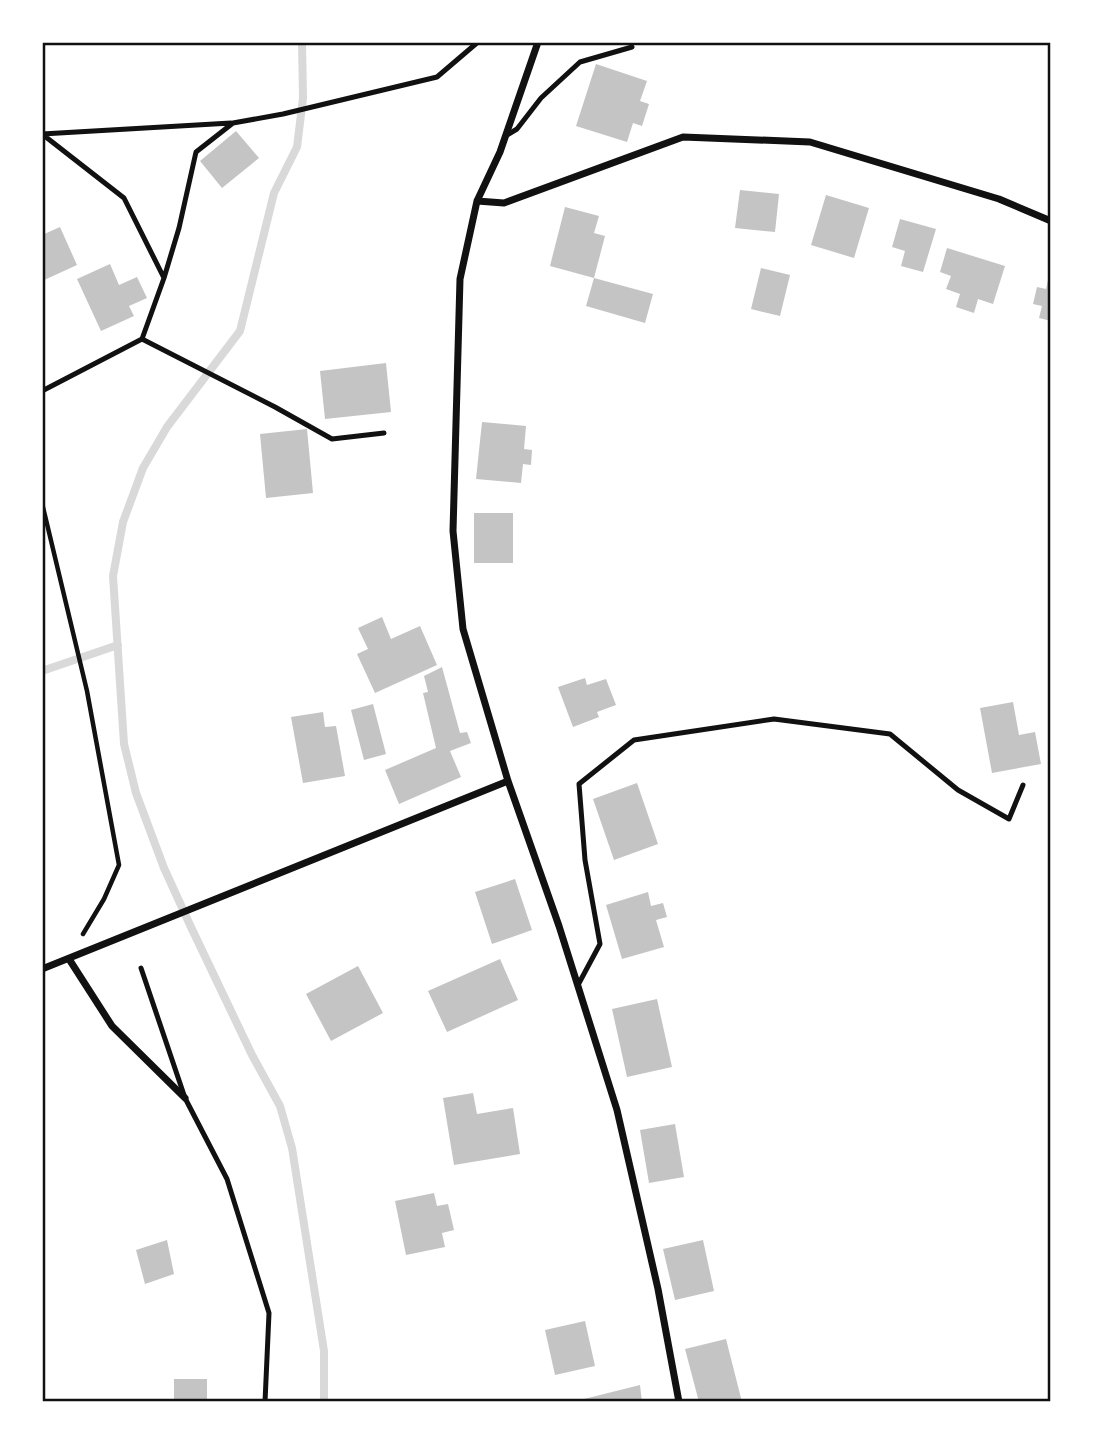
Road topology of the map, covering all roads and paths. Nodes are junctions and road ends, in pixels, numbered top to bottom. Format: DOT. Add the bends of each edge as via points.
graph roads {
  1 [pos="478,42"];
  2 [pos="538,42"];
  3 [pos="632,47"];
  4 [pos="233,123"];
  5 [pos="42,134"];
  6 [pos="505,136"];
  7 [pos="477,201"];
  8 [pos="1051,220"];
  9 [pos="164,278"];
  10 [pos="142,339"];
  11 [pos="42,391"];
  12 [pos="384,433"];
  13 [pos="42,503"];
  14 [pos="508,781"];
  15 [pos="1023,785"];
  16 [pos="69,958"];
  17 [pos="141,968"];
  18 [pos="42,969"];
  19 [pos="578,985"];
  20 [pos="185,1098"];
  21 [pos="265,1402"];
  22 [pos="679,1402"];
  1 -- 4 [label="lane" via="437,77"];
  2 -- 6 [label="street"];
  3 -- 6 [label="lane" via="580,62"];
  4 -- 5 [label="lane"];
  4 -- 9 [label="lane" via="196,152"];
  5 -- 9 [label="lane" via="124,198"];
  6 -- 7 [label="street"];
  7 -- 8 [label="street" via="504,203 682,137 810,142 999,199"];
  7 -- 14 [label="street" via="460,279 453,531 463,629"];
  9 -- 10 [label="lane"];
  10 -- 11 [label="lane"];
  10 -- 12 [label="lane" via="332,439"];
  13 -- 16 [label="path" via="87,691 120,865"];
  14 -- 16 [label="street"];
  14 -- 19 [label="street"];
  15 -- 19 [label="lane" via="1009,819 958,790 890,734 774,719 634,740 579,784 585,860 600,944"];
  16 -- 18 [label="street"];
  16 -- 20 [label="street" via="112,1026"];
  17 -- 20 [label="lane"];
  19 -- 22 [label="street" via="617,1110 659,1289"];
  20 -- 21 [label="lane" via="227,1179 269,1313"];
}
